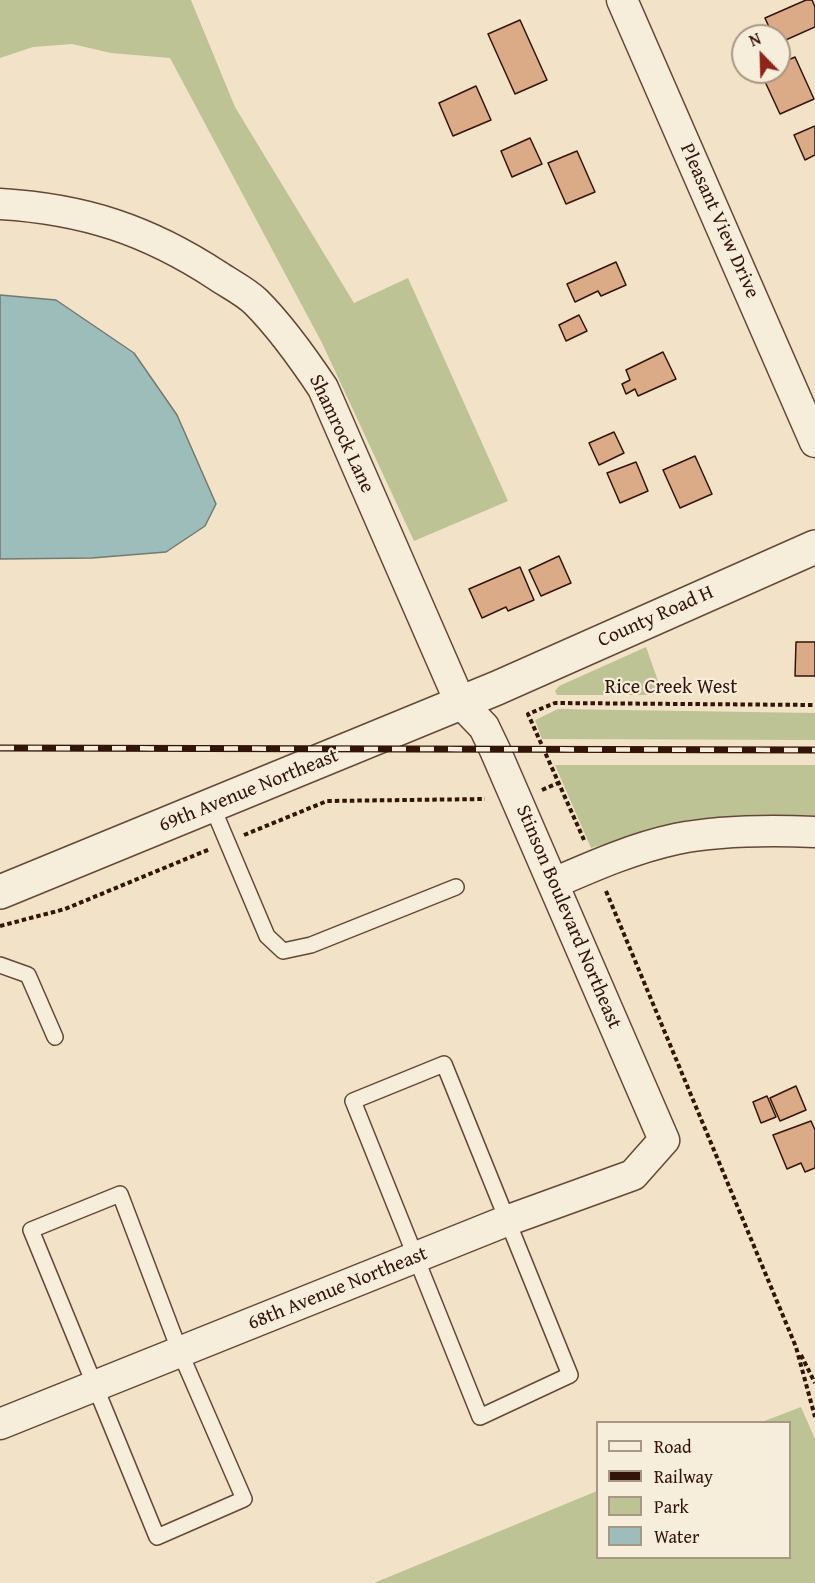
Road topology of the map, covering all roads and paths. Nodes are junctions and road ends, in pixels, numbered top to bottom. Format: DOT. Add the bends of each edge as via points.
graph roads {
  1 [pos="622,0"];
  2 [pos="0,204"];
  3 [pos="815,442"];
  4 [pos="815,547"];
  5 [pos="496,688"];
  6 [pos="460,702"];
  7 [pos="815,705"];
  8 [pos="494,799"];
  9 [pos="212,806"];
  10 [pos="815,832"];
  11 [pos="244,835"];
  12 [pos="587,848"];
  13 [pos="209,850"];
  14 [pos="554,883"];
  15 [pos="456,887"];
  16 [pos="604,889"];
  17 [pos="0,892"];
  18 [pos="0,926"];
  19 [pos="0,965"];
  20 [pos="55,1037"];
  21 [pos="664,1140"];
  22 [pos="506,1221"];
  23 [pos="417,1258"];
  24 [pos="796,1347"];
  25 [pos="180,1352"];
  26 [pos="815,1383"];
  27 [pos="94,1386"];
  28 [pos="815,1417"];
  29 [pos="0,1424"];
  1 -- 3 [label="street, Pleasant View Drive"];
  2 -- 6 [label="street, Shamrock Lane" via="47,207 99,218 151,238 254,300 292,342 323,388"];
  4 -- 5 [label="street, County Road H"];
  5 -- 6 [label="street, 69th Avenue Northeast"];
  6 -- 9 [label="street, 69th Avenue Northeast"];
  6 -- 14 [label="street, Stinson Boulevard Northeast" via="484,727"];
  7 -- 12 [label="path, Rice Creek West" via="555,703 528,714"];
  8 -- 11 [label="path" via="327,801"];
  9 -- 15 [label="lane" via="267,936 283,951 311,945"];
  9 -- 17 [label="street, 69th Avenue Northeast"];
  10 -- 14 [label="street" via="736,832 677,839 636,850"];
  13 -- 18 [label="path" via="64,909"];
  14 -- 21 [label="street, Stinson Boulevard Northeast"];
  16 -- 24 [label="path"];
  19 -- 20 [label="lane" via="28,975"];
  21 -- 22 [label="street, 68th Avenue Northeast" via="633,1175"];
  22 -- 23 [label="street, 68th Avenue Northeast"];
  22 -- 23 [label="lane" via="444,1064 353,1101"];
  22 -- 23 [label="lane" via="570,1375 480,1417"];
  23 -- 25 [label="street, 68th Avenue Northeast"];
  24 -- 26 [label="path"];
  24 -- 28 [label="path"];
  25 -- 27 [label="street, 68th Avenue Northeast"];
  25 -- 27 [label="lane" via="244,1499 157,1537"];
  25 -- 27 [label="lane" via="120,1194 31,1230"];
  27 -- 29 [label="street, 68th Avenue Northeast"];
}
